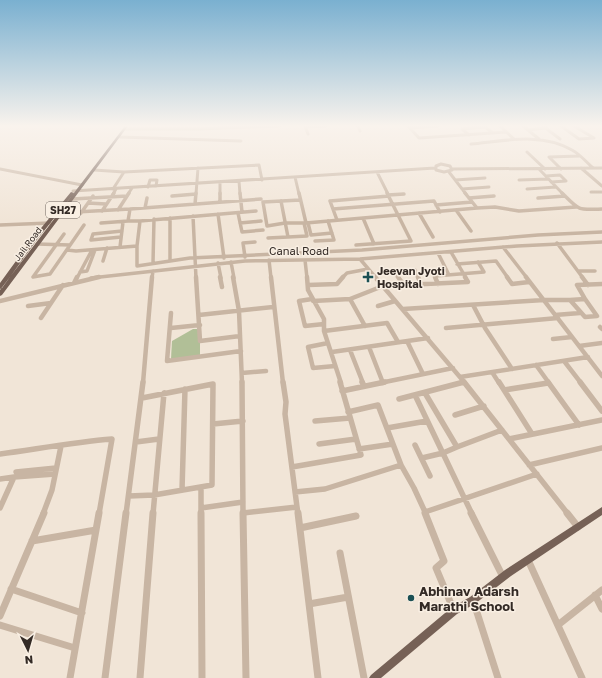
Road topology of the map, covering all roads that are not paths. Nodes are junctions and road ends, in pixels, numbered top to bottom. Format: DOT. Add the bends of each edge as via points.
graph roads {
  1 [pos="101,158"];
  2 [pos="533,158"];
  3 [pos="554,158"];
  4 [pos="581,158"];
  5 [pos="198,168"];
  6 [pos="435,168"];
  7 [pos="581,168"];
  8 [pos="593,168"];
  9 [pos="602,168"];
  10 [pos="0,169"];
  11 [pos="452,169"];
  12 [pos="545,169"];
  13 [pos="561,169"];
  14 [pos="94,170"];
  15 [pos="539,170"];
  16 [pos="124,172"];
  17 [pos="377,172"];
  18 [pos="449,172"];
  19 [pos="295,177"];
  20 [pos="547,177"];
  21 [pos="485,178"];
  22 [pos="262,180"];
  23 [pos="456,180"];
  24 [pos="519,180"];
  25 [pos="239,181"];
  26 [pos="220,182"];
  27 [pos="551,182"];
  28 [pos="197,184"];
  29 [pos="80,185"];
  30 [pos="156,186"];
  31 [pos="602,186"];
  32 [pos="148,187"];
  33 [pos="489,187"];
  34 [pos="556,187"];
  35 [pos="132,188"];
  36 [pos="114,189"];
  37 [pos="527,189"];
  38 [pos="97,190"];
  39 [pos="462,190"];
  40 [pos="76,191"];
  41 [pos="591,192"];
  42 [pos="602,192"];
  43 [pos="196,194"];
  44 [pos="404,194"];
  45 [pos="388,195"];
  46 [pos="127,196"];
  47 [pos="172,196"];
  48 [pos="494,196"];
  49 [pos="565,196"];
  50 [pos="111,197"];
  51 [pos="92,198"];
  52 [pos="147,198"];
  53 [pos="469,198"];
  54 [pos="538,198"];
  55 [pos="72,199"];
  56 [pos="261,199"];
  57 [pos="300,200"];
  58 [pos="241,201"];
  59 [pos="281,201"];
  60 [pos="220,202"];
  61 [pos="472,202"];
  62 [pos="88,203"];
  63 [pos="106,204"];
  64 [pos="195,204"];
  65 [pos="393,204"];
  66 [pos="436,205"];
  67 [pos="576,207"];
  68 [pos="145,208"];
  69 [pos="477,208"];
  70 [pos="130,209"];
  71 [pos="333,209"];
  72 [pos="602,209"];
  73 [pos="118,210"];
  74 [pos="456,210"];
  75 [pos="102,211"];
  76 [pos="256,211"];
  77 [pos="56,212"];
  78 [pos="240,212"];
  79 [pos="440,212"];
  80 [pos="61,213"];
  81 [pos="81,213"];
  82 [pos="419,213"];
  83 [pos="218,214"];
  84 [pos="398,215"];
  85 [pos="193,216"];
  86 [pos="170,218"];
  87 [pos="363,218"];
  88 [pos="154,219"];
  89 [pos="337,220"];
  90 [pos="140,221"];
  91 [pos="261,221"];
  92 [pos="328,221"];
  93 [pos="48,222"];
  94 [pos="123,222"];
  95 [pos="128,222"];
  96 [pos="54,223"];
  97 [pos="101,223"];
  98 [pos="240,223"];
  99 [pos="285,223"];
  100 [pos="306,223"];
  101 [pos="0,225"];
  102 [pos="84,225"];
  103 [pos="262,230"];
  104 [pos="122,231"];
  105 [pos="471,231"];
  106 [pos="602,232"];
  107 [pos="332,233"];
  108 [pos="64,234"];
  109 [pos="121,237"];
  110 [pos="288,237"];
  111 [pos="433,237"];
  112 [pos="268,238"];
  113 [pos="315,241"];
  114 [pos="255,242"];
  115 [pos="602,242"];
  116 [pos="557,243"];
  117 [pos="37,244"];
  118 [pos="374,244"];
  119 [pos="56,245"];
  120 [pos="70,245"];
  121 [pos="356,245"];
  122 [pos="137,246"];
  123 [pos="120,247"];
  124 [pos="503,247"];
  125 [pos="107,248"];
  126 [pos="66,250"];
  127 [pos="94,250"];
  128 [pos="451,252"];
  129 [pos="438,253"];
  130 [pos="245,255"];
  131 [pos="224,256"];
  132 [pos="194,258"];
  133 [pos="360,259"];
  134 [pos="269,260"];
  135 [pos="305,260"];
  136 [pos="103,261"];
  137 [pos="170,261"];
  138 [pos="245,261"];
  139 [pos="228,262"];
  140 [pos="478,262"];
  141 [pos="218,263"];
  142 [pos="153,264"];
  143 [pos="458,264"];
  144 [pos="195,265"];
  145 [pos="368,269"];
  146 [pos="153,271"];
  147 [pos="578,271"];
  148 [pos="595,271"];
  149 [pos="463,274"];
  150 [pos="449,275"];
  151 [pos="530,282"];
  152 [pos="74,283"];
  153 [pos="308,284"];
  154 [pos="421,284"];
  155 [pos="438,284"];
  156 [pos="602,284"];
  157 [pos="63,285"];
  158 [pos="404,285"];
  159 [pos="588,285"];
  160 [pos="383,286"];
  161 [pos="0,287"];
  162 [pos="222,287"];
  163 [pos="0,294"];
  164 [pos="350,299"];
  165 [pos="585,299"];
  166 [pos="313,300"];
  167 [pos="544,300"];
  168 [pos="570,300"];
  169 [pos="0,301"];
  170 [pos="395,301"];
  171 [pos="51,303"];
  172 [pos="473,305"];
  173 [pos="28,306"];
  174 [pos="378,306"];
  175 [pos="273,307"];
  176 [pos="403,309"];
  177 [pos="239,310"];
  178 [pos="171,313"];
  179 [pos="580,313"];
  180 [pos="199,315"];
  181 [pos="557,317"];
  182 [pos="41,318"];
  183 [pos="324,324"];
  184 [pos="483,324"];
  185 [pos="200,325"];
  186 [pos="365,326"];
  187 [pos="171,328"];
  188 [pos="446,328"];
  189 [pos="324,331"];
  190 [pos="240,336"];
  191 [pos="572,337"];
  192 [pos="428,338"];
  193 [pos="553,339"];
  194 [pos="407,341"];
  195 [pos="398,342"];
  196 [pos="328,343"];
  197 [pos="602,343"];
  198 [pos="579,346"];
  199 [pos="369,347"];
  200 [pos="350,350"];
  201 [pos="241,352"];
  202 [pos="332,352"];
  203 [pos="588,357"];
  204 [pos="564,361"];
  205 [pos="536,365"];
  206 [pos="335,366"];
  207 [pos="453,368"];
  208 [pos="512,369"];
  209 [pos="600,370"];
  210 [pos="266,371"];
  211 [pos="492,372"];
  212 [pos="242,373"];
  213 [pos="423,374"];
  214 [pos="602,376"];
  215 [pos="460,377"];
  216 [pos="464,382"];
  217 [pos="383,383"];
  218 [pos="548,383"];
  219 [pos="364,386"];
  220 [pos="185,389"];
  221 [pos="504,390"];
  222 [pos="342,391"];
  223 [pos="164,393"];
  224 [pos="425,393"];
  225 [pos="415,395"];
  226 [pos="142,398"];
  227 [pos="399,399"];
  228 [pos="484,406"];
  229 [pos="602,411"];
  230 [pos="349,415"];
  231 [pos="455,415"];
  232 [pos="602,420"];
  233 [pos="243,421"];
  234 [pos="315,421"];
  235 [pos="427,421"];
  236 [pos="213,424"];
  237 [pos="578,425"];
  238 [pos="387,428"];
  239 [pos="502,430"];
  240 [pos="532,434"];
  241 [pos="159,439"];
  242 [pos="356,439"];
  243 [pos="509,439"];
  244 [pos="136,442"];
  245 [pos="319,444"];
  246 [pos="393,444"];
  247 [pos="415,445"];
  248 [pos="61,446"];
  249 [pos="457,447"];
  250 [pos="602,448"];
  251 [pos="359,449"];
  252 [pos="443,453"];
  253 [pos="0,454"];
  254 [pos="422,458"];
  255 [pos="529,464"];
  256 [pos="401,465"];
  257 [pos="292,467"];
  258 [pos="56,471"];
  259 [pos="537,474"];
  260 [pos="15,475"];
  261 [pos="430,476"];
  262 [pos="0,479"];
  263 [pos="201,487"];
  264 [pos="182,490"];
  265 [pos="295,492"];
  266 [pos="154,494"];
  267 [pos="129,496"];
  268 [pos="464,499"];
  269 [pos="243,502"];
  270 [pos="297,507"];
  271 [pos="0,508"];
  272 [pos="201,508"];
  273 [pos="602,511"];
  274 [pos="425,512"];
  275 [pos="243,513"];
  276 [pos="356,516"];
  277 [pos="578,527"];
  278 [pos="300,528"];
  279 [pos="96,530"];
  280 [pos="32,541"];
  281 [pos="340,553"];
  282 [pos="528,560"];
  283 [pos="503,577"];
  284 [pos="12,589"];
  285 [pos="602,590"];
  286 [pos="595,595"];
  287 [pos="348,597"];
  288 [pos="473,600"];
  289 [pos="309,604"];
  290 [pos="602,609"];
  291 [pos="454,611"];
  292 [pos="82,613"];
  293 [pos="0,616"];
  294 [pos="0,625"];
  295 [pos="558,625"];
  296 [pos="75,648"];
  297 [pos="70,678"];
  298 [pos="105,678"];
  299 [pos="140,678"];
  300 [pos="202,678"];
  301 [pos="246,678"];
  302 [pos="318,678"];
  303 [pos="364,678"];
  304 [pos="374,678"];
  305 [pos="498,678"];
  306 [pos="582,678"];
  1 -- 14 [label="main road, Jail Road / SH27"];
  1 -- 29 [label="main road"];
  2 -- 12 [label="street"];
  3 -- 13 [label="street" via="549,158"];
  4 -- 8 [label="street"];
  5 -- 16 [label="street"];
  5 -- 22 [label="street" via="259,165"];
  5 -- 28 [label="street"];
  6 -- 11 [label="street" via="444,164"];
  6 -- 17 [label="street"];
  6 -- 18 [label="street" via="441,172"];
  7 -- 8 [label="street"];
  7 -- 13 [label="street"];
  7 -- 31 [label="street"];
  8 -- 9 [label="street"];
  10 -- 29 [label="street"];
  11 -- 15 [label="street"];
  11 -- 18 [label="street"];
  12 -- 13 [label="street"];
  12 -- 15 [label="street"];
  14 -- 16 [label="street"];
  14 -- 29 [label="main road, Jail Road / SH27"];
  15 -- 20 [label="street"];
  16 -- 36 [label="street"];
  17 -- 19 [label="street"];
  17 -- 45 [label="street"];
  18 -- 23 [label="street"];
  19 -- 22 [label="street"];
  19 -- 57 [label="street"];
  20 -- 24 [label="street"];
  20 -- 27 [label="street"];
  20 -- 27 [label="street" via="560,175 566,181"];
  21 -- 23 [label="street"];
  22 -- 25 [label="street"];
  23 -- 39 [label="street"];
  25 -- 26 [label="street"];
  25 -- 58 [label="street"];
  26 -- 28 [label="street"];
  26 -- 60 [label="street"];
  27 -- 34 [label="street"];
  28 -- 30 [label="street"];
  28 -- 43 [label="street"];
  29 -- 40 [label="main road, Jail Road / SH27"];
  30 -- 32 [label="street"];
  30 -- 32 [label="street" via="157,180 150,180"];
  32 -- 35 [label="street"];
  33 -- 39 [label="street"];
  34 -- 37 [label="street"];
  34 -- 49 [label="street"];
  35 -- 36 [label="street"];
  35 -- 46 [label="street"];
  36 -- 38 [label="street"];
  36 -- 50 [label="street"];
  38 -- 40 [label="street"];
  38 -- 51 [label="street"];
  39 -- 53 [label="street"];
  40 -- 55 [label="main road, Jail Road / SH27"];
  40 -- 77 [label="main road"];
  41 -- 42 [label="street"];
  43 -- 47 [label="street"];
  43 -- 64 [label="street"];
  44 -- 45 [label="street"];
  45 -- 65 [label="street"];
  45 -- 71 [label="street" via="330,201"];
  46 -- 50 [label="street"];
  46 -- 73 [label="street"];
  48 -- 53 [label="street"];
  49 -- 54 [label="street"];
  49 -- 67 [label="street"];
  50 -- 51 [label="street"];
  50 -- 63 [label="street"];
  51 -- 55 [label="street"];
  51 -- 62 [label="street"];
  52 -- 68 [label="street"];
  53 -- 61 [label="street"];
  55 -- 80 [label="main road, Jail Road / SH27"];
  56 -- 58 [label="street"];
  57 -- 59 [label="street"];
  57 -- 100 [label="street"];
  58 -- 60 [label="street"];
  58 -- 78 [label="street"];
  59 -- 99 [label="street"];
  59 -- 99 [label="street" via="263,202 267,226"];
  60 -- 64 [label="street"];
  61 -- 66 [label="street"];
  61 -- 69 [label="street"];
  62 -- 63 [label="street"];
  62 -- 81 [label="street"];
  63 -- 75 [label="street"];
  64 -- 68 [label="street"];
  65 -- 66 [label="street" via="434,201"];
  65 -- 71 [label="street"];
  65 -- 84 [label="street"];
  66 -- 79 [label="street"];
  67 -- 69 [label="street" via="519,211 495,207"];
  67 -- 72 [label="street" via="582,210"];
  68 -- 70 [label="street"];
  69 -- 74 [label="street"];
  70 -- 73 [label="street"];
  70 -- 95 [label="street"];
  71 -- 89 [label="street"];
  73 -- 75 [label="street"];
  74 -- 79 [label="street"];
  74 -- 105 [label="street"];
  75 -- 81 [label="street"];
  76 -- 78 [label="street"];
  77 -- 80 [label="street"];
  77 -- 93 [label="main road"];
  78 -- 83 [label="street"];
  78 -- 98 [label="street"];
  79 -- 82 [label="street"];
  80 -- 81 [label="street"];
  80 -- 96 [label="main road, Jail Road / SH27"];
  82 -- 84 [label="street"];
  82 -- 111 [label="street"];
  83 -- 85 [label="street"];
  83 -- 131 [label="street"];
  84 -- 87 [label="street"];
  84 -- 118 [label="street" via="411,241"];
  85 -- 86 [label="street"];
  85 -- 132 [label="street"];
  86 -- 88 [label="street"];
  86 -- 137 [label="street"];
  87 -- 89 [label="street"];
  87 -- 118 [label="street"];
  88 -- 90 [label="street"];
  88 -- 142 [label="street"];
  89 -- 92 [label="street"];
  90 -- 95 [label="street"];
  90 -- 122 [label="street"];
  91 -- 98 [label="street"];
  92 -- 100 [label="street"];
  92 -- 107 [label="street"];
  93 -- 96 [label="street"];
  93 -- 101 [label="street"];
  93 -- 161 [label="main road"];
  94 -- 95 [label="street"];
  94 -- 97 [label="street"];
  94 -- 104 [label="street"];
  96 -- 117 [label="main road, Jail Road / SH27"];
  98 -- 103 [label="street" via="242,232"];
  99 -- 100 [label="street"];
  99 -- 110 [label="street"];
  100 -- 107 [label="street" via="311,235"];
  100 -- 110 [label="street" via="307,236"];
  102 -- 120 [label="street"];
  104 -- 109 [label="street"];
  104 -- 109 [label="street" via="93,234 91,240"];
  106 -- 130 [label="street" via="538,235 412,247"];
  107 -- 113 [label="street" via="334,240"];
  108 -- 119 [label="street"];
  109 -- 123 [label="street"];
  110 -- 112 [label="street"];
  114 -- 130 [label="street" via="243,243"];
  115 -- 116 [label="street, Canal Road"];
  116 -- 124 [label="street, Canal Road"];
  116 -- 147 [label="street"];
  117 -- 119 [label="street"];
  117 -- 163 [label="main road, Jail Road / SH27"];
  118 -- 121 [label="street"];
  119 -- 120 [label="street"];
  119 -- 126 [label="street" via="33,277 50,274"];
  120 -- 126 [label="street"];
  122 -- 123 [label="street"];
  122 -- 142 [label="street" via="137,266"];
  123 -- 125 [label="street"];
  124 -- 128 [label="street, Canal Road"];
  124 -- 151 [label="street"];
  125 -- 127 [label="street"];
  125 -- 136 [label="street"];
  126 -- 127 [label="street"];
  127 -- 152 [label="street"];
  128 -- 129 [label="street, Canal Road"];
  128 -- 143 [label="street"];
  129 -- 133 [label="street, Canal Road"];
  129 -- 150 [label="street"];
  130 -- 131 [label="street"];
  130 -- 138 [label="street"];
  131 -- 132 [label="street"];
  131 -- 139 [label="street"];
  132 -- 137 [label="street"];
  132 -- 144 [label="street"];
  133 -- 135 [label="street, Canal Road"];
  133 -- 145 [label="street"];
  134 -- 135 [label="street, Canal Road"];
  134 -- 138 [label="street, Canal Road"];
  134 -- 175 [label="street"];
  135 -- 153 [label="street"];
  137 -- 142 [label="street"];
  138 -- 139 [label="street, Canal Road"];
  139 -- 141 [label="street, Canal Road"];
  139 -- 177 [label="street"];
  140 -- 143 [label="street"];
  140 -- 149 [label="street" via="484,272"];
  140 -- 151 [label="street" via="496,260 512,284"];
  141 -- 144 [label="street, Canal Road"];
  141 -- 162 [label="street"];
  143 -- 149 [label="street"];
  144 -- 146 [label="street, Canal Road"];
  144 -- 180 [label="street"];
  145 -- 153 [label="street" via="347,273 337,284"];
  145 -- 160 [label="street"];
  146 -- 152 [label="street, Canal Road" via="92,278"];
  146 -- 226 [label="street"];
  147 -- 148 [label="street"];
  147 -- 159 [label="street"];
  149 -- 150 [label="street"];
  149 -- 155 [label="street" via="468,282"];
  150 -- 155 [label="street" via="435,276"];
  151 -- 167 [label="street"];
  152 -- 157 [label="street, Canal Road"];
  153 -- 166 [label="street"];
  154 -- 155 [label="street"];
  154 -- 158 [label="street"];
  154 -- 158 [label="street" via="415,270 394,271"];
  156 -- 159 [label="street"];
  157 -- 169 [label="street, Canal Road"];
  157 -- 171 [label="street"];
  158 -- 160 [label="street"];
  159 -- 165 [label="street" via="576,285"];
  160 -- 164 [label="street"];
  160 -- 170 [label="street"];
  164 -- 166 [label="street"];
  164 -- 186 [label="street"];
  165 -- 168 [label="street"];
  165 -- 179 [label="street" via="597,316 585,317"];
  166 -- 183 [label="street" via="322,314"];
  166 -- 183 [label="street" via="299,301 305,326"];
  167 -- 168 [label="street"];
  167 -- 172 [label="street"];
  167 -- 181 [label="street"];
  168 -- 179 [label="street"];
  170 -- 174 [label="street"];
  170 -- 176 [label="street"];
  171 -- 173 [label="street"];
  171 -- 182 [label="street"];
  172 -- 176 [label="street"];
  172 -- 184 [label="street"];
  175 -- 177 [label="street"];
  175 -- 257 [label="street"];
  176 -- 192 [label="street"];
  177 -- 180 [label="street"];
  177 -- 190 [label="street"];
  178 -- 187 [label="street"];
  179 -- 181 [label="street"];
  180 -- 185 [label="street"];
  181 -- 184 [label="street"];
  181 -- 191 [label="street"];
  183 -- 189 [label="street"];
  184 -- 188 [label="street"];
  184 -- 208 [label="street"];
  185 -- 187 [label="street"];
  185 -- 190 [label="street" via="200,341"];
  186 -- 189 [label="street"];
  186 -- 195 [label="street" via="387,323"];
  187 -- 201 [label="street" via="167,361"];
  189 -- 196 [label="street"];
  190 -- 201 [label="street"];
  191 -- 193 [label="street"];
  191 -- 198 [label="street"];
  192 -- 194 [label="street"];
  192 -- 207 [label="street"];
  194 -- 195 [label="street"];
  194 -- 213 [label="street"];
  195 -- 199 [label="street"];
  196 -- 202 [label="street"];
  196 -- 206 [label="street" via="308,347 313,368"];
  197 -- 198 [label="street"];
  198 -- 203 [label="street"];
  199 -- 200 [label="street"];
  199 -- 217 [label="street"];
  200 -- 202 [label="street"];
  200 -- 219 [label="street"];
  201 -- 212 [label="street"];
  202 -- 206 [label="street"];
  203 -- 204 [label="street"];
  203 -- 209 [label="street"];
  204 -- 205 [label="street"];
  204 -- 229 [label="street"];
  205 -- 208 [label="street"];
  205 -- 218 [label="street"];
  206 -- 222 [label="street"];
  207 -- 213 [label="street"];
  207 -- 215 [label="street"];
  208 -- 211 [label="street"];
  209 -- 214 [label="street"];
  210 -- 212 [label="street"];
  211 -- 215 [label="street"];
  211 -- 221 [label="street"];
  212 -- 233 [label="street"];
  213 -- 217 [label="street"];
  215 -- 216 [label="street"];
  216 -- 224 [label="street"];
  216 -- 228 [label="street"];
  217 -- 219 [label="street"];
  218 -- 221 [label="street"];
  218 -- 237 [label="street"];
  219 -- 222 [label="street"];
  220 -- 223 [label="street"];
  220 -- 236 [label="street" via="213,384"];
  220 -- 264 [label="street"];
  221 -- 240 [label="street"];
  222 -- 230 [label="street"];
  223 -- 226 [label="street"];
  223 -- 241 [label="street"];
  224 -- 225 [label="street"];
  224 -- 249 [label="street"];
  225 -- 227 [label="street"];
  225 -- 235 [label="street"];
  226 -- 244 [label="street"];
  228 -- 231 [label="street"];
  228 -- 239 [label="street"];
  230 -- 234 [label="street"];
  230 -- 238 [label="street" via="378,405"];
  230 -- 242 [label="street"];
  232 -- 237 [label="street"];
  233 -- 236 [label="street"];
  233 -- 269 [label="street"];
  235 -- 238 [label="street"];
  235 -- 252 [label="street"];
  236 -- 263 [label="street" via="212,486"];
  237 -- 240 [label="street"];
  238 -- 246 [label="street"];
  239 -- 243 [label="street"];
  239 -- 249 [label="street"];
  240 -- 243 [label="street"];
  241 -- 244 [label="street"];
  241 -- 266 [label="street"];
  242 -- 245 [label="street"];
  242 -- 251 [label="street"];
  243 -- 255 [label="street"];
  244 -- 267 [label="street"];
  246 -- 251 [label="street"];
  246 -- 256 [label="street"];
  247 -- 254 [label="street"];
  248 -- 253 [label="street"];
  248 -- 258 [label="street"];
  248 -- 279 [label="street" via="112,439"];
  249 -- 252 [label="street"];
  250 -- 255 [label="street"];
  251 -- 257 [label="street" via="361,455"];
  252 -- 254 [label="street"];
  252 -- 268 [label="street"];
  254 -- 261 [label="street"];
  255 -- 259 [label="street"];
  256 -- 265 [label="street" via="325,489"];
  256 -- 274 [label="street"];
  257 -- 265 [label="street"];
  258 -- 260 [label="street"];
  258 -- 280 [label="street" via="52,490"];
  259 -- 268 [label="street"];
  259 -- 277 [label="street"];
  260 -- 262 [label="street"];
  260 -- 271 [label="street"];
  263 -- 264 [label="street"];
  263 -- 272 [label="street"];
  264 -- 266 [label="street"];
  265 -- 270 [label="street"];
  266 -- 267 [label="street"];
  266 -- 299 [label="street"];
  267 -- 298 [label="street"];
  268 -- 274 [label="street"];
  268 -- 283 [label="street"];
  269 -- 272 [label="street"];
  269 -- 275 [label="street"];
  270 -- 275 [label="street"];
  270 -- 278 [label="street"];
  272 -- 300 [label="street"];
  273 -- 277 [label="main road"];
  274 -- 291 [label="street" via="444,561 436,568"];
  275 -- 301 [label="street"];
  276 -- 278 [label="street"];
  277 -- 282 [label="main road"];
  278 -- 289 [label="street"];
  279 -- 280 [label="street"];
  279 -- 292 [label="street"];
  280 -- 284 [label="street"];
  281 -- 287 [label="street"];
  282 -- 283 [label="main road"];
  282 -- 295 [label="street"];
  283 -- 288 [label="main road"];
  284 -- 292 [label="street"];
  284 -- 293 [label="street"];
  285 -- 286 [label="street"];
  286 -- 290 [label="street"];
  286 -- 295 [label="street"];
  287 -- 289 [label="street"];
  287 -- 303 [label="street"];
  288 -- 291 [label="main road"];
  288 -- 305 [label="street"];
  289 -- 302 [label="street"];
  291 -- 304 [label="main road"];
  292 -- 296 [label="street"];
  294 -- 296 [label="street"];
  295 -- 306 [label="street"];
  296 -- 297 [label="street"];
}
